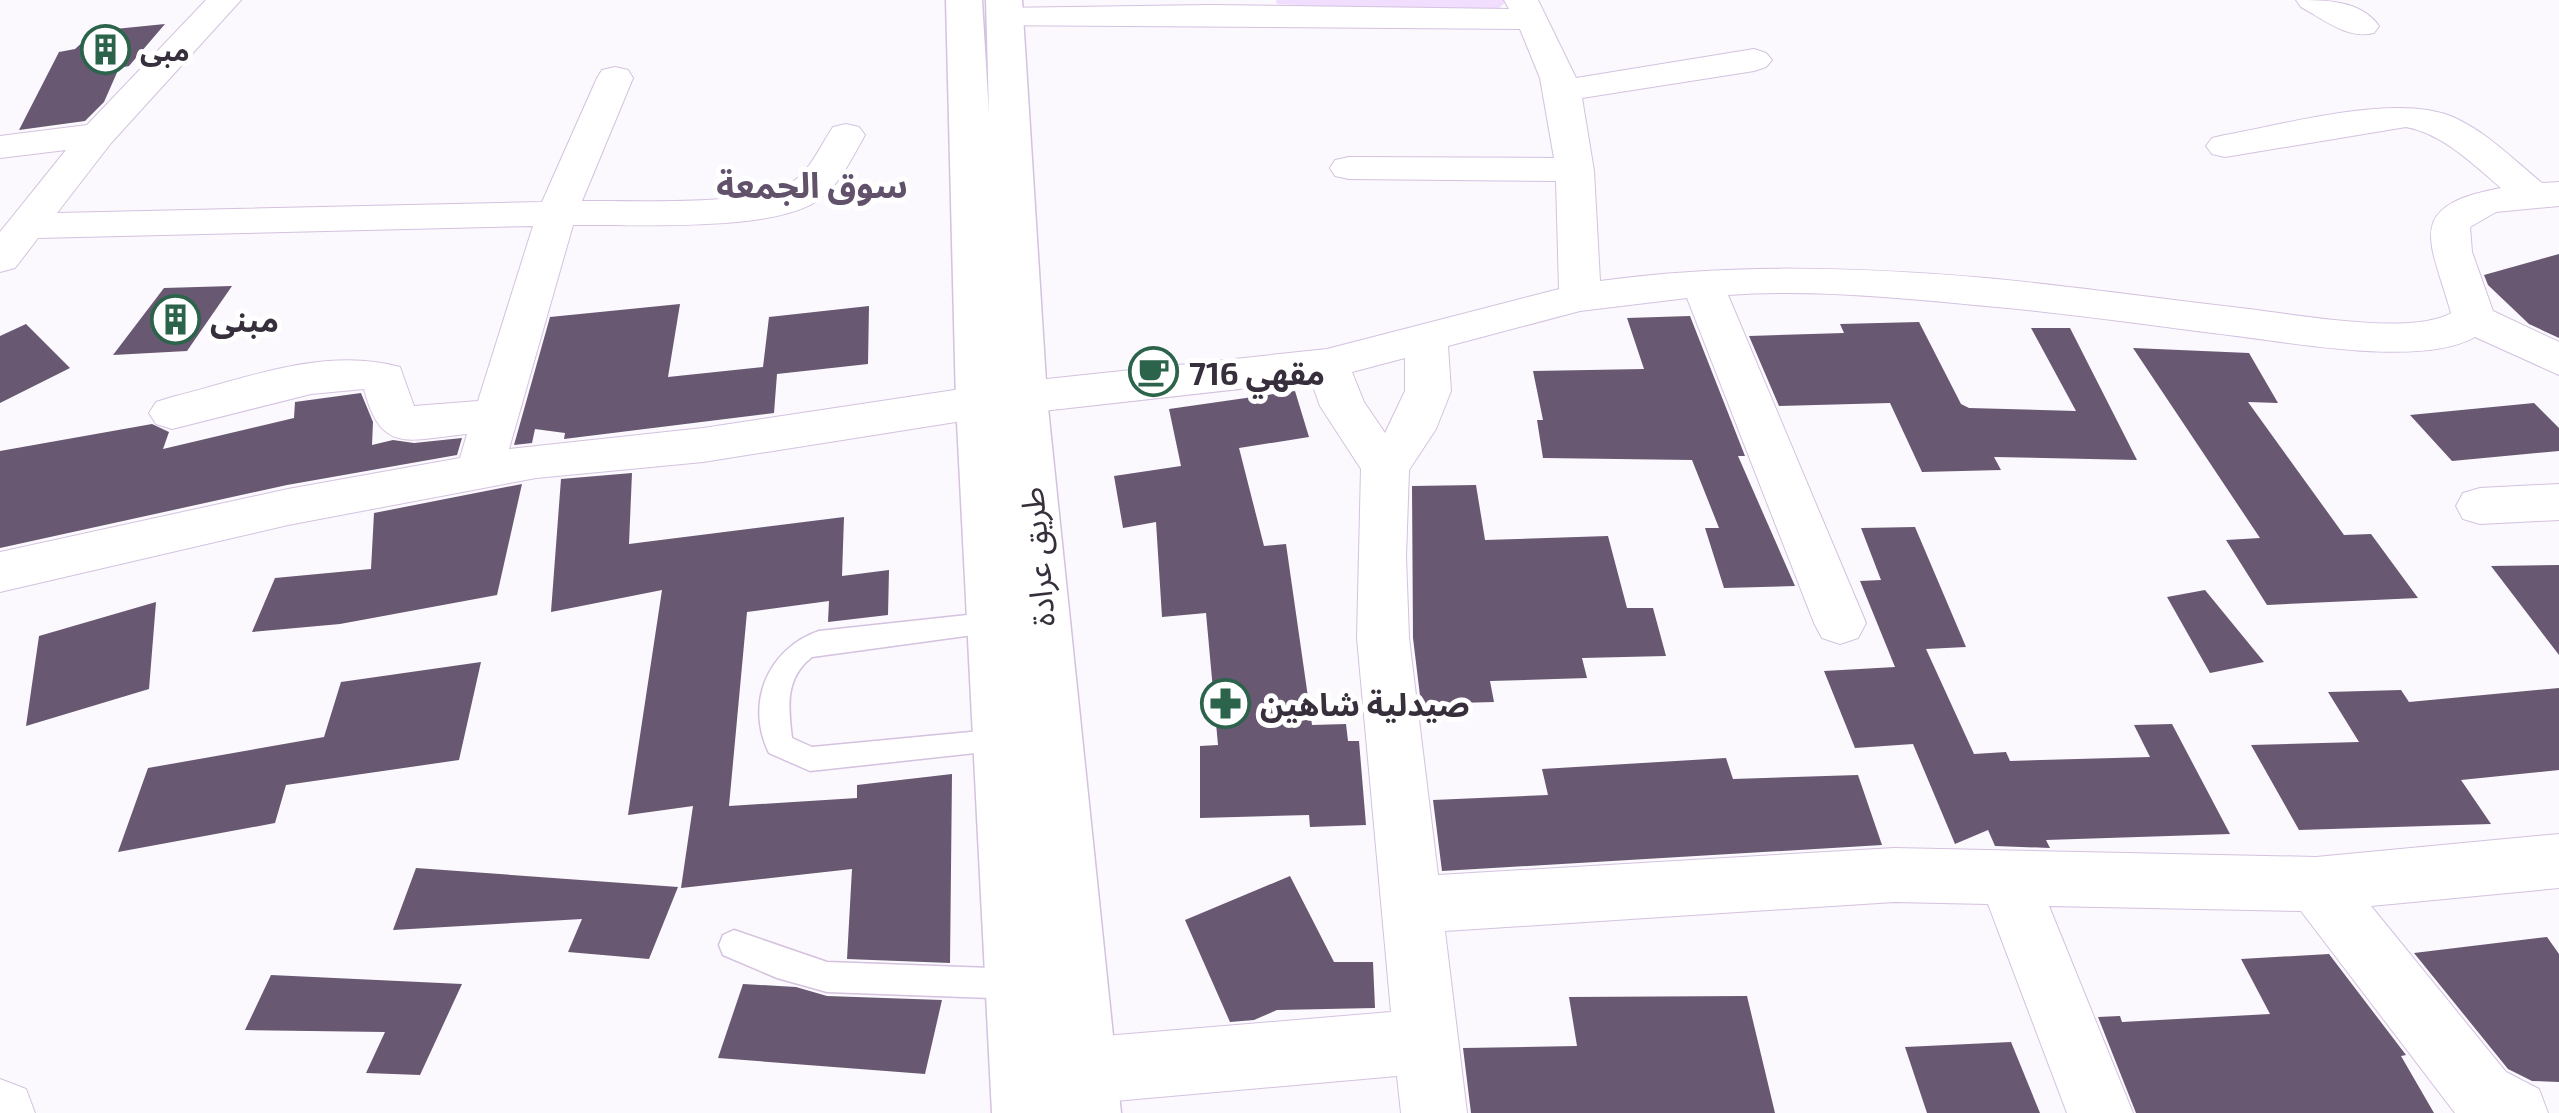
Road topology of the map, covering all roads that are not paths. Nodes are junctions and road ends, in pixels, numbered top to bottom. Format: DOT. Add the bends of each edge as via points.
graph roads {
  1 [pos="224,0"];
  2 [pos="2312,0"];
  3 [pos="991,6"];
  4 [pos="1526,9"];
  5 [pos="2362,26"];
  6 [pos="1754,60"];
  7 [pos="615,78"];
  8 [pos="1561,90"];
  9 [pos="98,135"];
  10 [pos="846,135"];
  11 [pos="2225,146"];
  12 [pos="0,147"];
  13 [pos="1349,168"];
  14 [pos="1574,170"];
  15 [pos="2547,195"];
  16 [pos="558,213"];
  17 [pos="29,226"];
  18 [pos="0,259"];
  19 [pos="1702,284"];
  20 [pos="1580,297"];
  21 [pos="2474,318"];
  22 [pos="1426,340"];
  23 [pos="2559,360"];
  24 [pos="1327,364"];
  25 [pos="1002,400"];
  26 [pos="172,413"];
  27 [pos="496,416"];
  28 [pos="1385,468"];
  29 [pos="479,472"];
  30 [pos="2559,502"];
  31 [pos="2480,506"];
  32 [pos="0,572"];
  33 [pos="995,622"];
  34 [pos="1840,623"];
  35 [pos="1002,742"];
  36 [pos="2559,860"];
  37 [pos="2008,878"];
  38 [pos="2316,884"];
  39 [pos="1414,905"];
  40 [pos="734,945"];
  41 [pos="1020,984"];
  42 [pos="1427,1040"];
  43 [pos="1082,1092"];
  44 [pos="1029,1113"];
  45 [pos="1434,1113"];
  46 [pos="2100,1113"];
  47 [pos="2515,1113"];
  1 -- 9 [label="street"];
  2 -- 5 [label="street"];
  3 -- 4 [label="street" via="1210,16"];
  3 -- 25 [label="main road, طريق عرادة"];
  4 -- 8 [label="street"];
  6 -- 8 [label="street"];
  7 -- 16 [label="street"];
  8 -- 14 [label="street"];
  9 -- 12 [label="street"];
  9 -- 17 [label="street"];
  10 -- 16 [label="street" via="821,179 784,203"];
  11 -- 15 [label="street" via="2423,117"];
  13 -- 14 [label="street"];
  14 -- 20 [label="street"];
  15 -- 21 [label="street" via="2484,203 2449,224 2448,242"];
  16 -- 17 [label="street"];
  16 -- 27 [label="street"];
  17 -- 18 [label="street"];
  19 -- 20 [label="street"];
  19 -- 21 [label="street" via="1767,279 1986,292 2339,334 2416,337 2451,332"];
  19 -- 34 [label="street"];
  20 -- 22 [label="street"];
  21 -- 23 [label="street"];
  22 -- 24 [label="street"];
  22 -- 28 [label="street" via="1428,391 1413,430"];
  24 -- 25 [label="street"];
  24 -- 28 [label="street" via="1360,437"];
  25 -- 29 [label="street"];
  25 -- 33 [label="main road, طريق عرادة"];
  25 -- 43 [label="main road, طريق عرادة"];
  26 -- 27 [label="street" via="366,372 384,378 393,415 403,423"];
  27 -- 29 [label="street"];
  28 -- 39 [label="street" via="1383,638"];
  29 -- 32 [label="street"];
  30 -- 31 [label="street"];
  33 -- 35 [label="main road, طريق عرادة"];
  33 -- 35 [label="lane" via="797,648 773,704 780,745 810,758"];
  35 -- 41 [label="main road, طريق عرادة"];
  36 -- 38 [label="street"];
  37 -- 38 [label="street"];
  37 -- 39 [label="street" via="1894,875"];
  37 -- 46 [label="street"];
  38 -- 47 [label="street" via="2483,1095"];
  39 -- 42 [label="street"];
  40 -- 41 [label="lane" via="826,976"];
  41 -- 44 [label="main road, طريق عرادة"];
  42 -- 43 [label="street"];
  42 -- 45 [label="street"];
}
